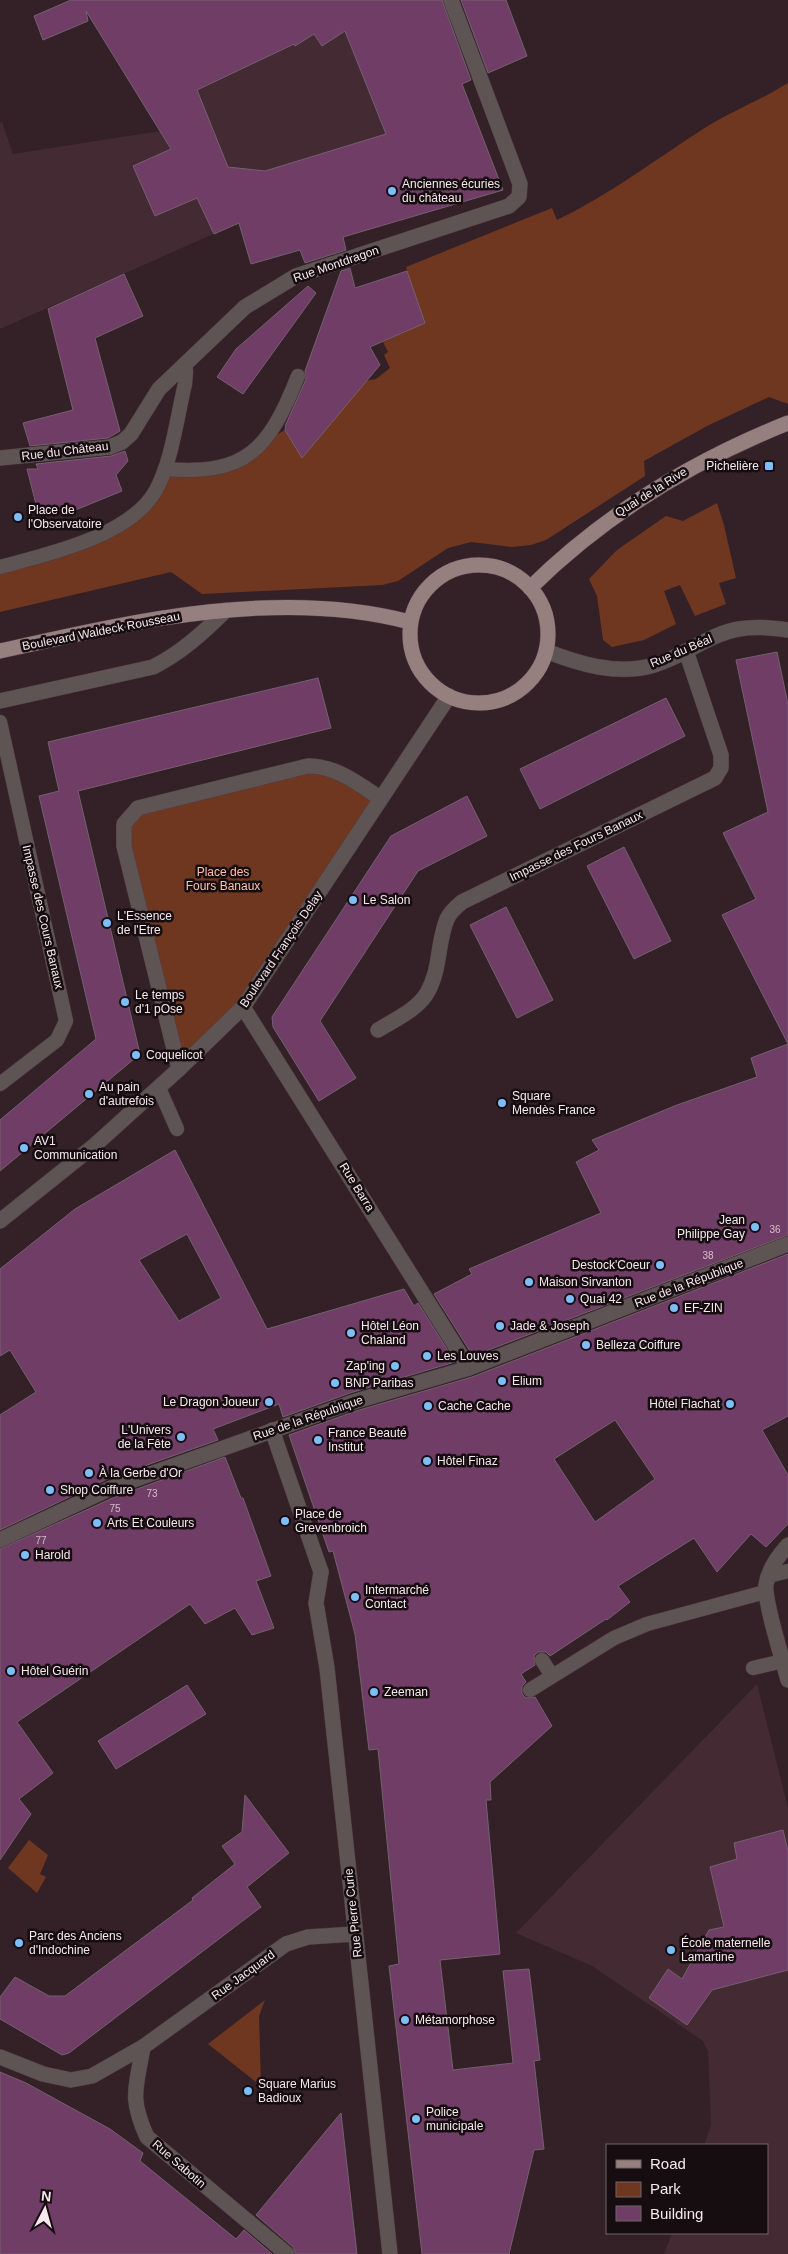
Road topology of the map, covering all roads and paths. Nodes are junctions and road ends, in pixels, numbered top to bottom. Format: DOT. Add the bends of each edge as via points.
graph roads {
  1 [pos="451,0"];
  2 [pos="183,367"];
  3 [pos="298,376"];
  4 [pos="788,422"];
  5 [pos="0,458"];
  6 [pos="165,469"];
  7 [pos="0,567"];
  8 [pos="530,588"];
  9 [pos="226,610"];
  10 [pos="410,622"];
  11 [pos="788,630"];
  12 [pos="0,651"];
  13 [pos="546,651"];
  14 [pos="686,651"];
  15 [pos="449,696"];
  16 [pos="0,701"];
  17 [pos="0,722"];
  18 [pos="380,798"];
  19 [pos="243,1007"];
  20 [pos="378,1030"];
  21 [pos="179,1069"];
  22 [pos="0,1084"];
  23 [pos="159,1088"];
  24 [pos="178,1129"];
  25 [pos="0,1221"];
  26 [pos="788,1244"];
  27 [pos="469,1368"];
  28 [pos="272,1430"];
  29 [pos="0,1540"];
  30 [pos="788,1545"];
  31 [pos="788,1571"];
  32 [pos="768,1576"];
  33 [pos="765,1592"];
  34 [pos="542,1660"];
  35 [pos="783,1661"];
  36 [pos="753,1668"];
  37 [pos="552,1676"];
  38 [pos="788,1680"];
  39 [pos="530,1690"];
  40 [pos="355,1934"];
  41 [pos="144,2047"];
  42 [pos="0,2057"];
  43 [pos="287,2254"];
  44 [pos="390,2254"];
  1 -- 2 [label="street, Rue Montdragon" via="520,184 519,197 509,206 296,276 245,307"];
  2 -- 5 [label="street, Rue du Château" via="159,389 131,434 110,448"];
  2 -- 6 [label="lane" via="186,371 185,384"];
  3 -- 6 [label="lane" via="279,421 264,444 240,461 215,470"];
  4 -- 8 [label="main road, Quai de la Rive" via="726,449 639,498 582,540"];
  6 -- 7 [label="lane" via="142,511 124,524 39,557"];
  8 -- 10 [label="main road" via="513,574 470,565 449,571 431,584 418,601"];
  8 -- 13 [label="main road" via="546,617"];
  9 -- 10 [label="main road, Boulevard Waldeck Rousseau" via="294,608 369,613"];
  9 -- 12 [label="main road, Boulevard Waldeck Rousseau" via="149,619"];
  9 -- 16 [label="street" via="208,629 153,668"];
  10 -- 15 [label="main road" via="410,644 417,666 431,684"];
  11 -- 14 [label="street, Rue du Béal" via="761,626 737,629"];
  13 -- 14 [label="street, Rue du Béal" via="588,665 630,669 654,665"];
  13 -- 15 [label="main road" via="538,670 525,685 508,696 489,702 469,702"];
  14 -- 20 [label="street, Impasse des Fours Banaux" via="721,755 721,768 715,778 462,902 447,920 438,970 426,995 408,1012"];
  15 -- 18 [label="street, Boulevard François Delay"];
  17 -- 22 [label="lane, Impasse des Cours Banaux" via="66,1021 57,1040"];
  18 -- 19 [label="street, Boulevard François Delay"];
  18 -- 21 [label="street" via="341,773 323,766 308,766 138,808 124,824 124,846"];
  19 -- 21 [label="street, Boulevard François Delay"];
  19 -- 27 [label="street, Rue Barra"];
  21 -- 23 [label="street, Boulevard François Delay"];
  23 -- 24 [label="lane"];
  23 -- 25 [label="street, Boulevard François Delay" via="95,1145"];
  26 -- 27 [label="street, Rue de la République"];
  27 -- 28 [label="street, Rue de la République"];
  28 -- 29 [label="street, Rue de la République" via="111,1488"];
  28 -- 40 [label="street, Rue Pierre Curie" via="322,1572 316,1603 327,1668"];
  30 -- 32 [label="street"];
  31 -- 32 [label="lane"];
  32 -- 33 [label="street"];
  33 -- 35 [label="street"];
  33 -- 37 [label="lane" via="647,1624 614,1638"];
  34 -- 37 [label="lane"];
  35 -- 36 [label="lane"];
  35 -- 38 [label="street"];
  37 -- 39 [label="lane"];
  40 -- 41 [label="street, Rue Jacquard" via="308,1936 286,1944"];
  40 -- 44 [label="street, Rue Pierre Curie"];
  41 -- 42 [label="street" via="92,2076 71,2080 43,2074"];
  41 -- 43 [label="street, Rue Sabotin" via="134,2093 137,2115 147,2137"];
}
